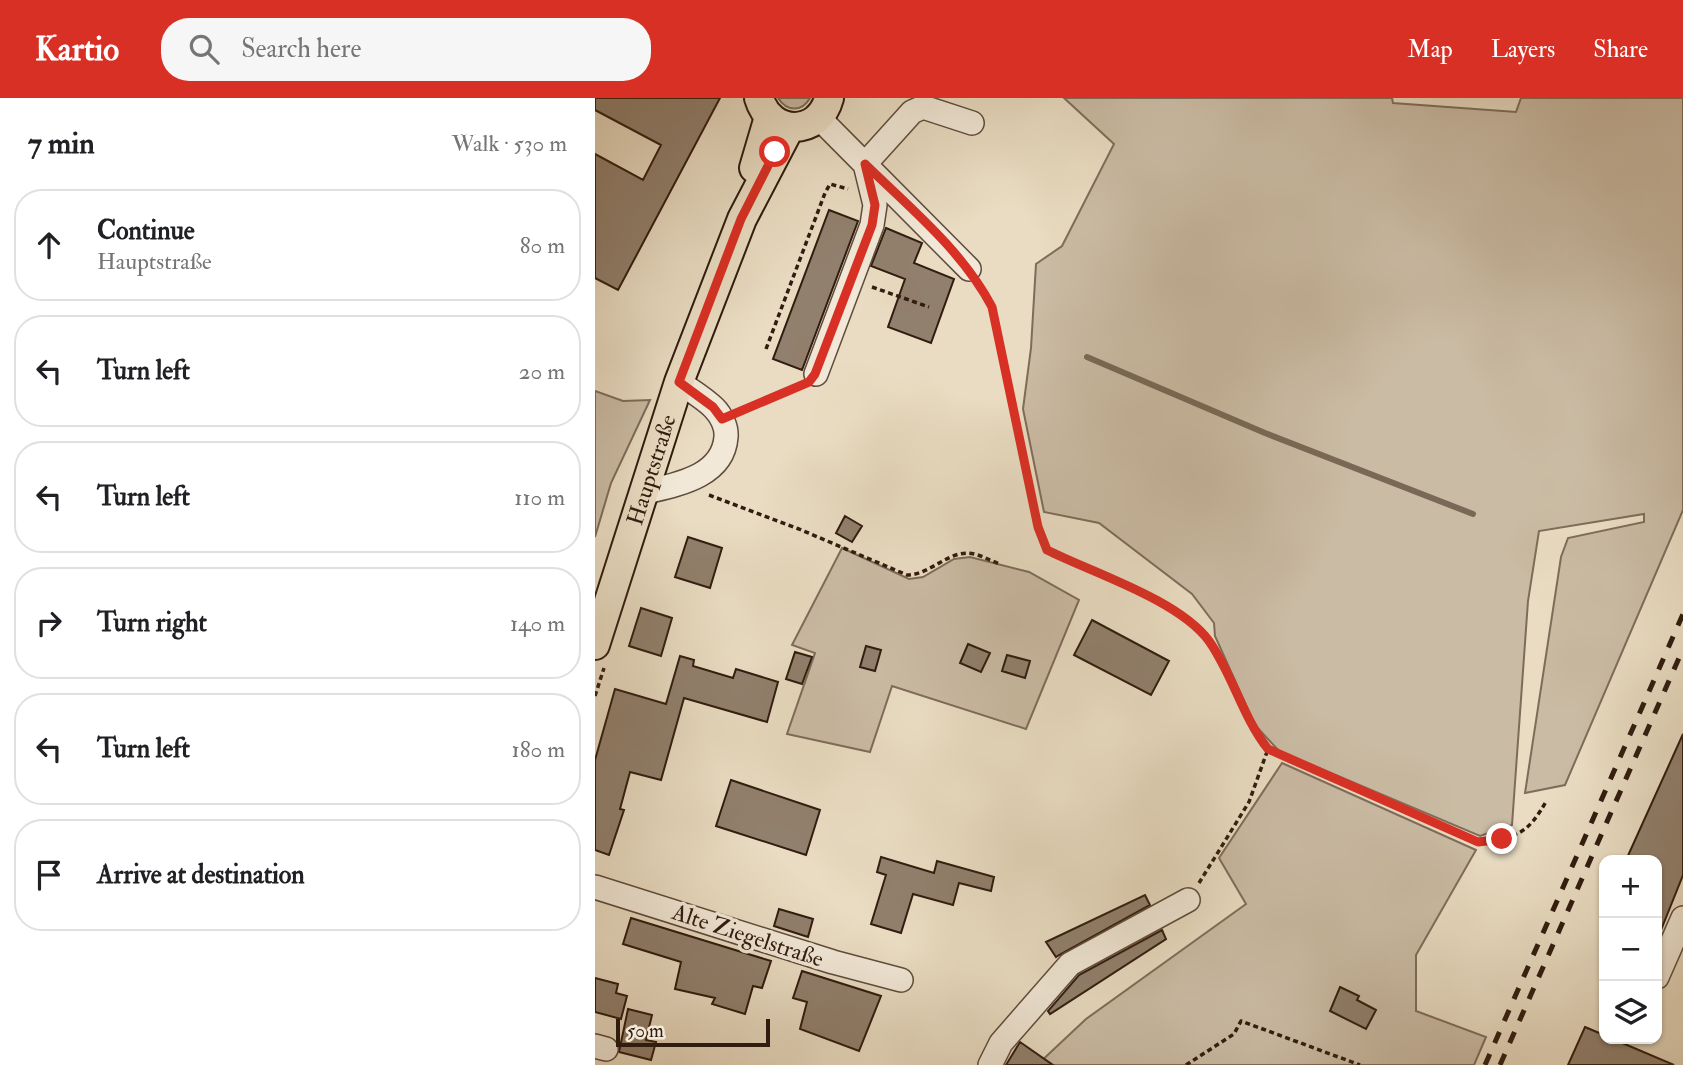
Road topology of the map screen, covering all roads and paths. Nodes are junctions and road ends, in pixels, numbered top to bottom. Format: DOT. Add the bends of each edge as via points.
graph roads {
  1 [pos="944,105"];
  2 [pos="824,108"];
  3 [pos="773,114"];
  4 [pos="972,123"];
  5 [pos="865,164"];
  6 [pos="873,196"];
  7 [pos="969,269"];
  8 [pos="853,276"];
  9 [pos="929,307"];
  10 [pos="766,349"];
  11 [pos="815,374"];
  12 [pos="679,382"];
  13 [pos="722,419"];
  14 [pos="691,480"];
  15 [pos="642,493"];
  16 [pos="1000,564"];
  17 [pos="595,645"];
  18 [pos="1268,749"];
  19 [pos="1547,800"];
  20 [pos="595,887"];
  21 [pos="1188,900"];
  22 [pos="1683,918"];
  23 [pos="1662,966"];
  24 [pos="901,980"];
  25 [pos="990,1065"];
  26 [pos="1186,1065"];
  27 [pos="1360,1065"];
  1 -- 4 [label="street"];
  1 -- 5 [label="street" via="912,112"];
  2 -- 3 [label="main road" via="806,126"];
  2 -- 5 [label="street"];
  3 -- 12 [label="main road, Hauptstraße" via="741,219"];
  5 -- 6 [label="street"];
  5 -- 7 [label="street"];
  6 -- 8 [label="street" via="872,225"];
  6 -- 10 [label="path" via="830,184"];
  7 -- 18 [label="path" via="992,307 1038,527 1047,550 1176,611 1208,640 1252,729"];
  8 -- 9 [label="path" via="863,284"];
  8 -- 11 [label="street"];
  11 -- 13 [label="path" via="809,382"];
  12 -- 13 [label="street"];
  12 -- 15 [label="main road, Hauptstraße"];
  13 -- 14 [label="street" via="727,432 725,450 714,465"];
  14 -- 15 [label="street"];
  14 -- 16 [label="path" via="706,495 799,528 908,575 919,575 950,557 971,553"];
  15 -- 17 [label="main road, Hauptstraße"];
  18 -- 19 [label="path" via="1478,842 1531,828"];
  18 -- 21 [label="path" via="1249,802"];
  20 -- 24 [label="street, Alte Ziegelstraße"];
  21 -- 25 [label="street" via="1070,964 1001,1043"];
  22 -- 23 [label="street"];
  26 -- 27 [label="path" via="1234,1034 1241,1021"];
}
